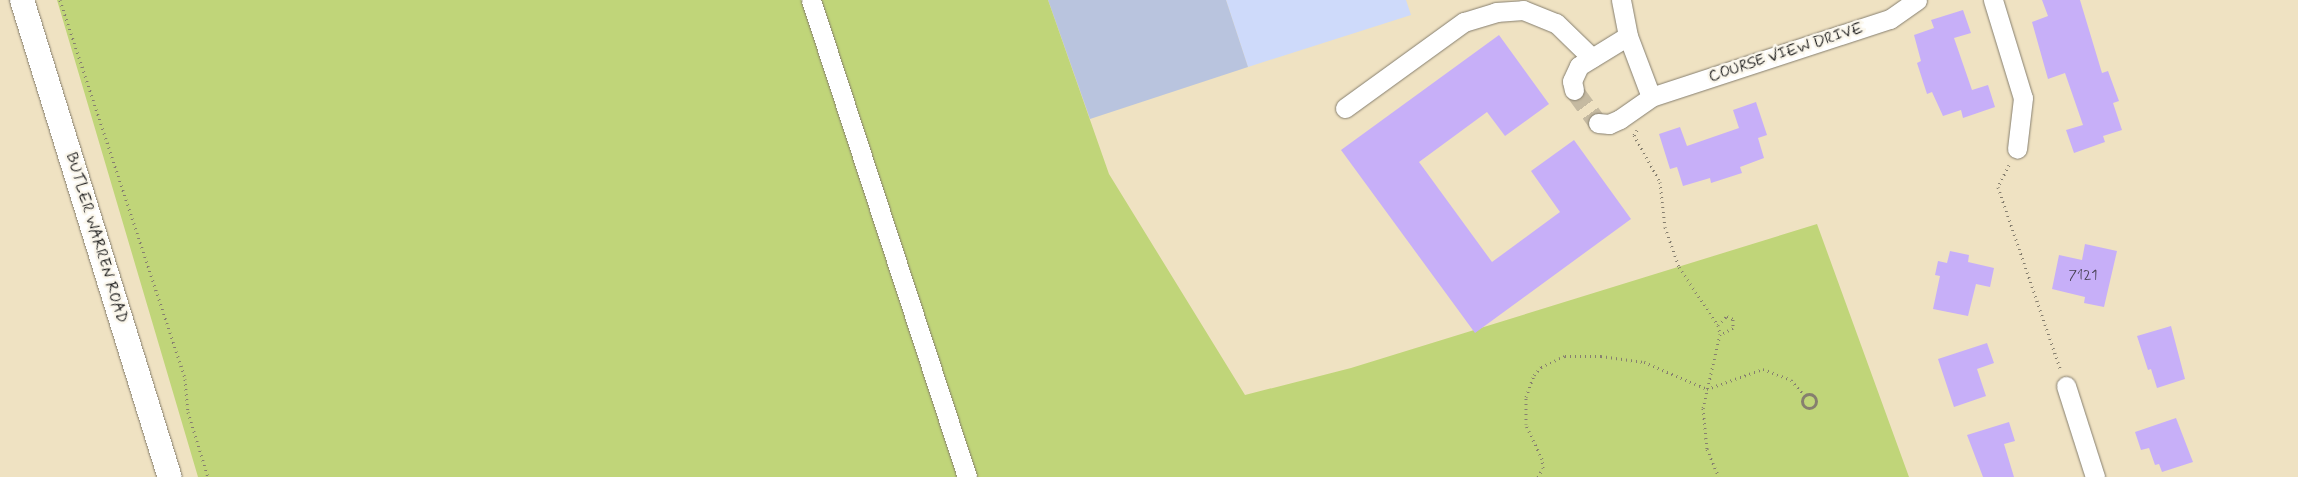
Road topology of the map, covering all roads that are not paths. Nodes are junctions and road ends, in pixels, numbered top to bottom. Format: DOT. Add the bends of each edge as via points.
graph roads {
  1 [pos="22,0"];
  2 [pos="811,0"];
  3 [pos="1621,0"];
  4 [pos="1917,0"];
  5 [pos="1993,0"];
  6 [pos="1628,36"];
  7 [pos="1592,58"];
  8 [pos="1574,90"];
  9 [pos="1651,97"];
  10 [pos="1345,108"];
  11 [pos="1598,123"];
  12 [pos="2017,148"];
  13 [pos="2066,386"];
  14 [pos="170,477"];
  15 [pos="967,477"];
  16 [pos="2095,477"];
  1 -- 14 [label="main road, BUTLER WARREN ROAD"];
  2 -- 15 [label="street"];
  3 -- 6 [label="street"];
  4 -- 9 [label="street, COURSE VIEW DRIVE" via="1890,19"];
  5 -- 12 [label="street" via="2023,98"];
  6 -- 7 [label="street"];
  6 -- 9 [label="street"];
  7 -- 8 [label="street" via="1579,66 1572,81"];
  7 -- 10 [label="street" via="1556,24 1523,10 1496,12 1464,22"];
  9 -- 11 [label="street, COURSE VIEW DRIVE" via="1614,122"];
  13 -- 16 [label="street"];
}
